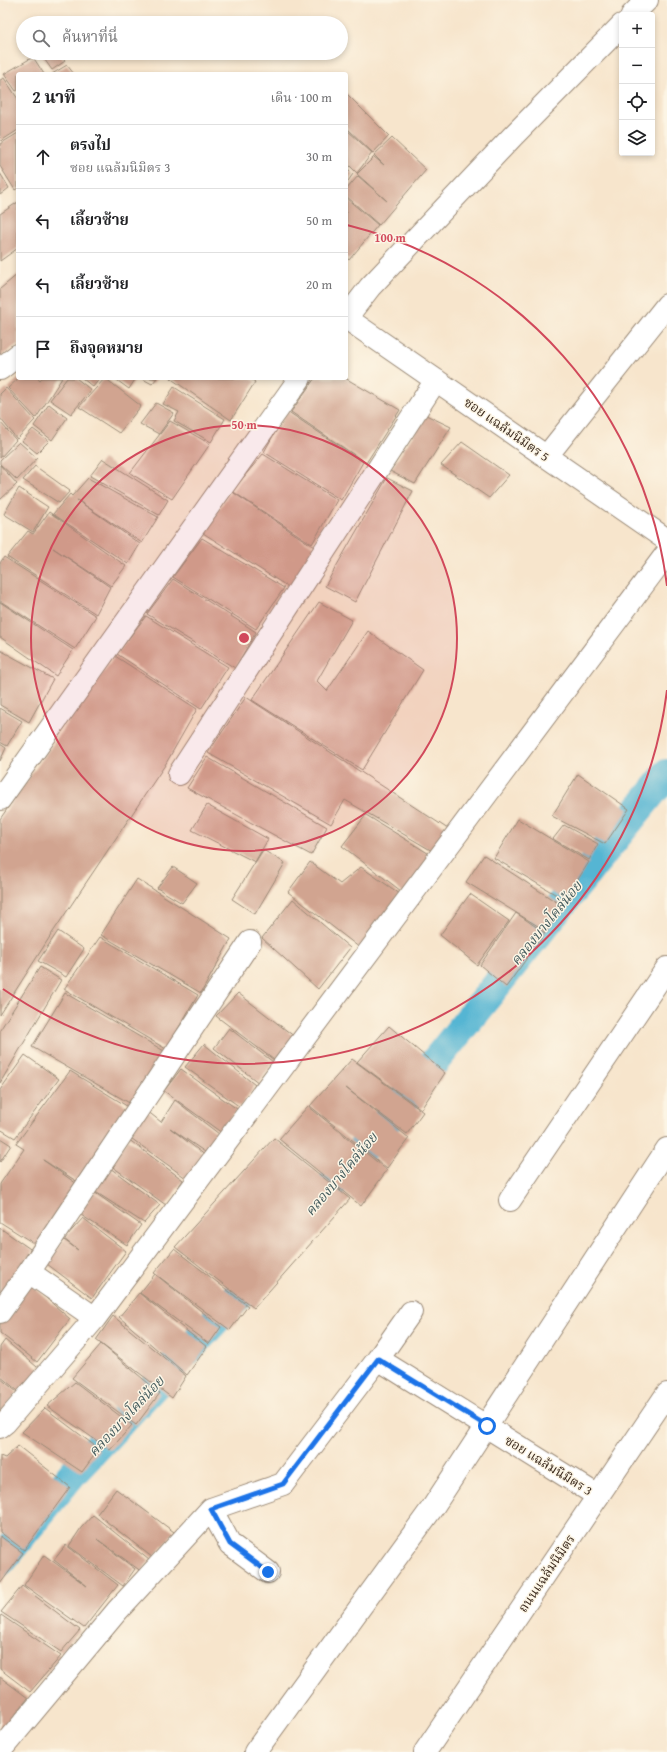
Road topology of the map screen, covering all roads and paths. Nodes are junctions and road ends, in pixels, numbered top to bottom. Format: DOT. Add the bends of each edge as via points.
graph roads {
  1 [pos="647,0"];
  2 [pos="635,12"];
  3 [pos="619,28"];
  4 [pos="667,305"];
  5 [pos="348,316"];
  6 [pos="348,320"];
  7 [pos="16,357"];
  8 [pos="0,369"];
  9 [pos="299,380"];
  10 [pos="436,380"];
  11 [pos="546,457"];
  12 [pos="667,540"];
  13 [pos="667,553"];
  14 [pos="179,774"];
  15 [pos="0,799"];
  16 [pos="250,942"];
  17 [pos="667,968"];
  18 [pos="667,1149"];
  19 [pos="510,1200"];
  20 [pos="29,1272"];
  21 [pos="0,1312"];
  22 [pos="411,1312"];
  23 [pos="95,1318"];
  24 [pos="378,1359"];
  25 [pos="667,1394"];
  26 [pos="487,1426"];
  27 [pos="0,1427"];
  28 [pos="598,1496"];
  29 [pos="211,1509"];
  30 [pos="268,1572"];
  31 [pos="0,1751"];
  32 [pos="255,1752"];
  33 [pos="425,1752"];
  1 -- 2 [label="street"];
  3 -- 5 [label="street" via="376,281"];
  4 -- 11 [label="street"];
  6 -- 10 [label="street, ซอย แฉล้มนิมิตร 5"];
  7 -- 8 [label="street"];
  9 -- 15 [label="street"];
  10 -- 11 [label="street, ซอย แฉล้มนิมิตร 5"];
  10 -- 14 [label="street"];
  11 -- 12 [label="street, ซอย แฉล้มนิมิตร 5"];
  13 -- 23 [label="street"];
  16 -- 20 [label="street"];
  17 -- 19 [label="street"];
  18 -- 26 [label="street"];
  20 -- 21 [label="street"];
  20 -- 23 [label="street"];
  22 -- 24 [label="street"];
  23 -- 27 [label="street"];
  24 -- 26 [label="street, ซอย แฉล้มนิมิตร 3"];
  24 -- 29 [label="street" via="283,1484"];
  25 -- 28 [label="street, ถนนแฉล้มนิมิตร"];
  26 -- 28 [label="street, ซอย แฉล้มนิมิตร 3"];
  26 -- 32 [label="street" via="433,1507"];
  28 -- 33 [label="street, ถนนแฉล้มนิมิตร"];
  29 -- 30 [label="street" via="230,1544"];
  29 -- 31 [label="street" via="117,1611"];
}
